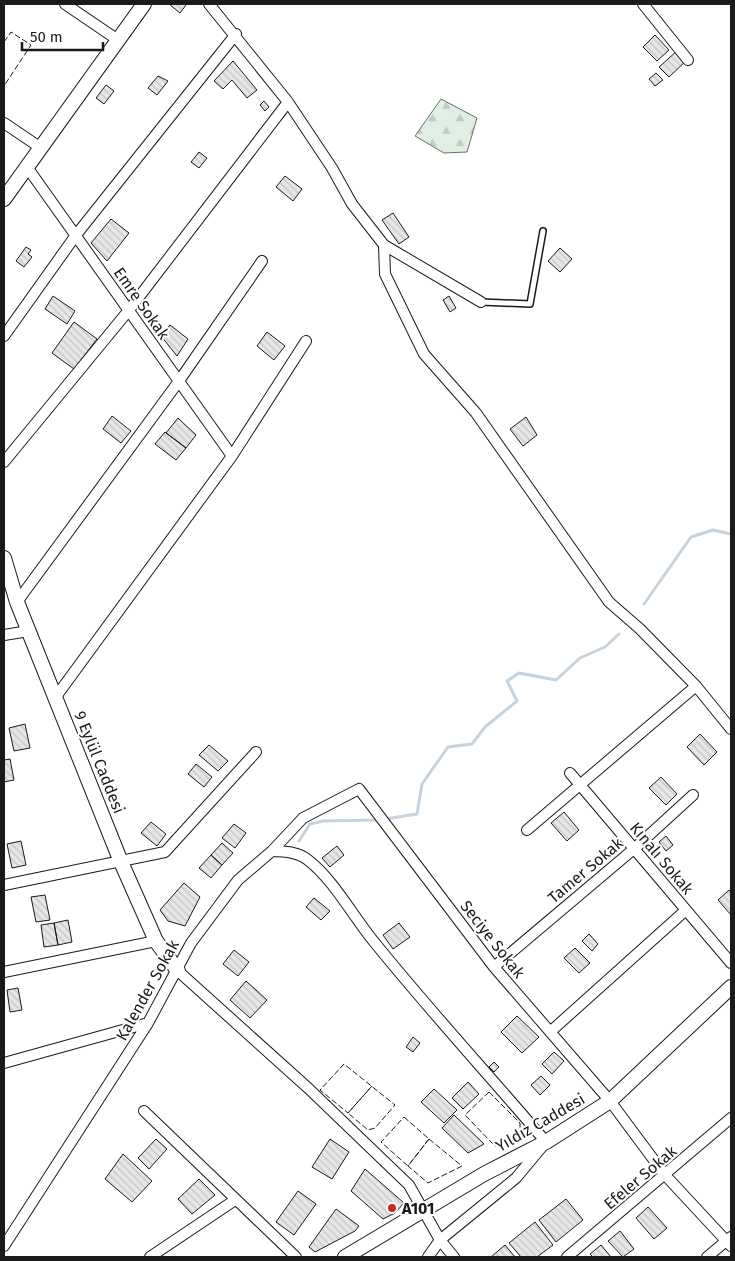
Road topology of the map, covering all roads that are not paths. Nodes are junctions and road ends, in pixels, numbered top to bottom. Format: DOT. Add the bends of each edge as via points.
graph roads {
  1 [pos="65,4"];
  2 [pos="144,4"];
  3 [pos="209,4"];
  4 [pos="643,4"];
  5 [pos="236,34"];
  6 [pos="118,40"];
  7 [pos="688,60"];
  8 [pos="288,102"];
  9 [pos="4,123"];
  10 [pos="41,148"];
  11 [pos="27,167"];
  12 [pos="4,199"];
  13 [pos="542,231"];
  14 [pos="76,236"];
  15 [pos="384,245"];
  16 [pos="262,261"];
  17 [pos="481,302"];
  18 [pos="129,310"];
  19 [pos="4,336"];
  20 [pos="306,341"];
  21 [pos="179,382"];
  22 [pos="232,456"];
  23 [pos="4,462"];
  24 [pos="4,558"];
  25 [pos="17,602"];
  26 [pos="28,630"];
  27 [pos="4,635"];
  28 [pos="696,686"];
  29 [pos="55,698"];
  30 [pos="731,730"];
  31 [pos="256,752"];
  32 [pos="570,774"];
  33 [pos="580,785"];
  34 [pos="359,789"];
  35 [pos="693,795"];
  36 [pos="527,830"];
  37 [pos="635,848"];
  38 [pos="272,851"];
  39 [pos="121,862"];
  40 [pos="4,886"];
  41 [pos="686,910"];
  42 [pos="156,941"];
  43 [pos="731,963"];
  44 [pos="494,967"];
  45 [pos="178,971"];
  46 [pos="4,972"];
  47 [pos="731,987"];
  48 [pos="148,1023"];
  49 [pos="550,1032"];
  50 [pos="4,1063"];
  51 [pos="610,1101"];
  52 [pos="144,1111"];
  53 [pos="731,1118"];
  54 [pos="546,1142"];
  55 [pos="665,1175"];
  56 [pos="235,1200"];
  57 [pos="423,1211"];
  58 [pos="440,1240"];
  59 [pos="730,1241"];
  60 [pos="4,1246"];
  61 [pos="150,1257"];
  62 [pos="296,1257"];
  63 [pos="345,1257"];
  64 [pos="428,1257"];
  65 [pos="454,1257"];
  66 [pos="567,1257"];
  67 [pos="707,1257"];
  1 -- 6 [label="street"];
  2 -- 6 [label="street"];
  3 -- 5 [label="street"];
  4 -- 7 [label="street"];
  5 -- 8 [label="street"];
  5 -- 14 [label="street"];
  6 -- 10 [label="street"];
  8 -- 15 [label="street" via="352,204"];
  8 -- 18 [label="street"];
  9 -- 10 [label="street"];
  10 -- 11 [label="street"];
  11 -- 12 [label="street"];
  11 -- 14 [label="street, Emre Sokak"];
  13 -- 17 [label="lane" via="530,304"];
  14 -- 18 [label="street, Emre Sokak"];
  14 -- 19 [label="street"];
  15 -- 17 [label="street"];
  15 -- 28 [label="street" via="385,274 424,354 476,413 609,602"];
  16 -- 21 [label="street"];
  18 -- 21 [label="street, Emre Sokak"];
  18 -- 23 [label="street"];
  20 -- 22 [label="street"];
  21 -- 22 [label="street, Emre Sokak"];
  21 -- 25 [label="street"];
  22 -- 29 [label="street"];
  24 -- 25 [label="street, 9 Eylül Caddesi"];
  25 -- 26 [label="street, 9 Eylül Caddesi"];
  26 -- 27 [label="street"];
  26 -- 29 [label="street, 9 Eylül Caddesi"];
  28 -- 30 [label="street"];
  28 -- 33 [label="street"];
  29 -- 39 [label="street, 9 Eylül Caddesi"];
  31 -- 39 [label="street" via="166,852"];
  32 -- 33 [label="street, Kınalı Sokak"];
  33 -- 36 [label="street"];
  33 -- 37 [label="street, Kınalı Sokak"];
  34 -- 38 [label="street, Kalender Sokak" via="302,818"];
  34 -- 44 [label="street, Seciye Sokak"];
  35 -- 37 [label="street, Tamer Sokak"];
  37 -- 41 [label="street, Kınalı Sokak"];
  37 -- 44 [label="street, Tamer Sokak"];
  38 -- 45 [label="street, Kalender Sokak" via="238,880 191,943"];
  38 -- 54 [label="street" via="288,851 308,859 449,1032"];
  39 -- 40 [label="street"];
  39 -- 42 [label="street, 9 Eylül Caddesi"];
  41 -- 43 [label="street, Kınalı Sokak"];
  41 -- 49 [label="street"];
  42 -- 45 [label="street, 9 Eylül Caddesi"];
  42 -- 46 [label="street"];
  44 -- 49 [label="street, Seciye Sokak"];
  45 -- 48 [label="street, Kalender Sokak"];
  45 -- 57 [label="street" via="308,1088 409,1185"];
  47 -- 51 [label="street, Yıldız Caddesi"];
  48 -- 50 [label="street"];
  48 -- 60 [label="street, Kalender Sokak"];
  49 -- 51 [label="street, Seciye Sokak"];
  51 -- 54 [label="street, Yıldız Caddesi"];
  51 -- 55 [label="street, Seciye Sokak"];
  52 -- 56 [label="street"];
  53 -- 55 [label="street, Efeler Sokak"];
  54 -- 57 [label="street, Yıldız Caddesi"];
  54 -- 58 [label="street" via="516,1178"];
  55 -- 59 [label="street, Seciye Sokak"];
  55 -- 66 [label="street, Efeler Sokak"];
  56 -- 61 [label="street"];
  56 -- 62 [label="street"];
  57 -- 58 [label="street"];
  57 -- 63 [label="street, Yıldız Caddesi"];
  58 -- 64 [label="street"];
  58 -- 65 [label="street"];
  59 -- 67 [label="street"];
}
